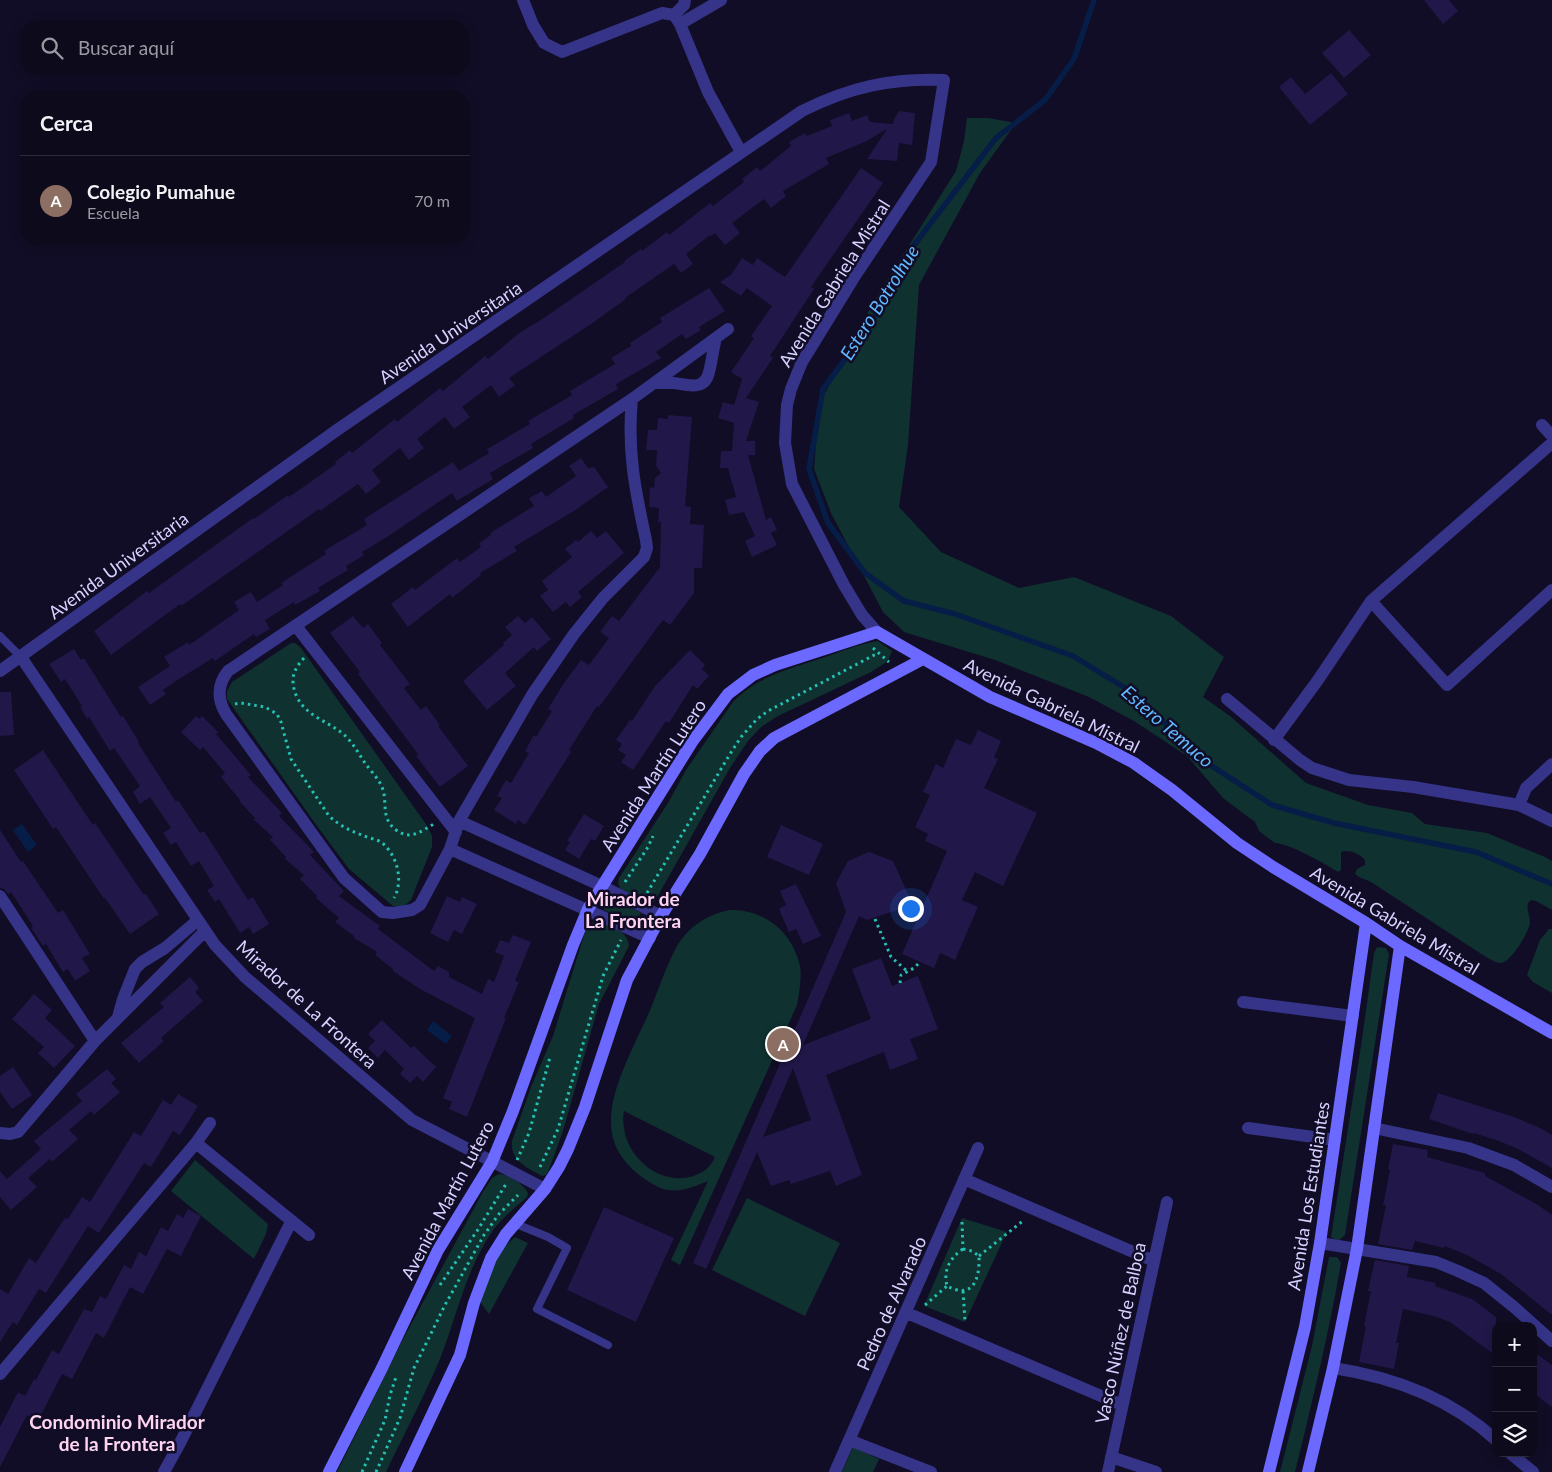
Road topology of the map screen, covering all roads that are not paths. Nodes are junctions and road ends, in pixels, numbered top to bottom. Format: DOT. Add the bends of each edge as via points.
graph roads {
  1 [pos="523,0"];
  2 [pos="685,0"];
  3 [pos="721,0"];
  4 [pos="677,20"];
  5 [pos="944,80"];
  6 [pos="741,152"];
  7 [pos="728,329"];
  8 [pos="716,338"];
  9 [pos="655,383"];
  10 [pos="632,399"];
  11 [pos="1542,425"];
  12 [pos="1552,436"];
  13 [pos="1552,443"];
  14 [pos="1552,590"];
  15 [pos="1371,601"];
  16 [pos="296,626"];
  17 [pos="877,632"];
  18 [pos="0,636"];
  19 [pos="21,657"];
  20 [pos="923,659"];
  21 [pos="0,671"];
  22 [pos="1227,699"];
  23 [pos="1274,740"];
  24 [pos="1552,764"];
  25 [pos="1519,805"];
  26 [pos="1552,821"];
  27 [pos="457,827"];
  28 [pos="450,849"];
  29 [pos="602,886"];
  30 [pos="0,896"];
  31 [pos="588,909"];
  32 [pos="661,916"];
  33 [pos="198,920"];
  34 [pos="1366,923"];
  35 [pos="205,931"];
  36 [pos="650,938"];
  37 [pos="1400,946"];
  38 [pos="1243,1002"];
  39 [pos="1352,1016"];
  40 [pos="117,1019"];
  41 [pos="1552,1033"];
  42 [pos="95,1041"];
  43 [pos="210,1123"];
  44 [pos="1248,1128"];
  45 [pos="1374,1128"];
  46 [pos="0,1133"];
  47 [pos="1335,1140"];
  48 [pos="196,1142"];
  49 [pos="978,1148"];
  50 [pos="492,1162"];
  51 [pos="964,1180"];
  52 [pos="1552,1187"];
  53 [pos="545,1189"];
  54 [pos="1167,1202"];
  55 [pos="291,1222"];
  56 [pos="516,1224"];
  57 [pos="309,1235"];
  58 [pos="1320,1243"];
  59 [pos="1357,1249"];
  60 [pos="1154,1260"];
  61 [pos="907,1313"];
  62 [pos="1552,1342"];
  63 [pos="608,1345"];
  64 [pos="1333,1368"];
  65 [pos="0,1374"];
  66 [pos="1122,1405"];
  67 [pos="1492,1437"];
  68 [pos="849,1440"];
  69 [pos="1111,1457"];
  70 [pos="1515,1457"];
  71 [pos="164,1472"];
  72 [pos="329,1472"];
  73 [pos="405,1472"];
  74 [pos="835,1472"];
  75 [pos="931,1472"];
  76 [pos="1108,1472"];
  77 [pos="1156,1472"];
  78 [pos="1269,1472"];
  79 [pos="1308,1472"];
  80 [pos="1533,1472"];
  1 -- 4 [label="street" via="544,43 562,52 662,13"];
  2 -- 4 [label="street"];
  3 -- 4 [label="street"];
  4 -- 6 [label="street" via="708,92"];
  5 -- 6 [label="street, Avenida Universitaria" via="893,81 845,92 802,111"];
  5 -- 17 [label="street, Avenida Gabriela Mistral" via="931,162 802,362 787,405 785,443 792,484 844,585 862,616"];
  6 -- 19 [label="street, Avenida Universitaria" via="337,430"];
  7 -- 8 [label="street"];
  8 -- 9 [label="street"];
  8 -- 9 [label="street" via="708,377 703,384"];
  9 -- 10 [label="street"];
  10 -- 16 [label="street"];
  10 -- 27 [label="street" via="631,465 646,540 644,557 603,598 574,634 532,695"];
  11 -- 12 [label="street"];
  13 -- 15 [label="street"];
  14 -- 15 [label="street" via="1447,685"];
  15 -- 23 [label="street"];
  16 -- 27 [label="street" via="444,818"];
  16 -- 28 [label="street" via="228,671 220,687 219,697 224,710 344,878 382,912 403,913 420,905"];
  17 -- 20 [label="street, Avenida Gabriela Mistral"];
  17 -- 29 [label="street, Avenida Martín Lutero" via="775,665 753,675 728,694 692,742"];
  18 -- 19 [label="lane"];
  19 -- 21 [label="street, Avenida Universitaria"];
  19 -- 33 [label="street, Mirador de La Frontera"];
  20 -- 32 [label="street" via="774,738 760,751"];
  20 -- 34 [label="street, Avenida Gabriela Mistral" via="990,697 1134,763 1237,843"];
  22 -- 23 [label="street"];
  23 -- 25 [label="street" via="1306,764 1332,776"];
  24 -- 25 [label="street" via="1526,788"];
  25 -- 26 [label="street"];
  27 -- 28 [label="street"];
  27 -- 29 [label="street"];
  28 -- 31 [label="street"];
  29 -- 31 [label="street, Avenida Martín Lutero"];
  29 -- 32 [label="street"];
  30 -- 42 [label="street"];
  31 -- 36 [label="street"];
  31 -- 50 [label="street, Avenida Martín Lutero"];
  32 -- 36 [label="street"];
  33 -- 35 [label="street, Mirador de La Frontera"];
  33 -- 40 [label="street" via="135,969"];
  34 -- 37 [label="street, Avenida Gabriela Mistral"];
  34 -- 39 [label="street, Avenida Los Estudiantes"];
  35 -- 40 [label="street"];
  35 -- 50 [label="street, Mirador de La Frontera" via="245,977 412,1120"];
  36 -- 53 [label="street" via="627,980 568,1148"];
  37 -- 41 [label="street, Avenida Gabriela Mistral"];
  37 -- 45 [label="street"];
  38 -- 39 [label="street"];
  39 -- 47 [label="street, Avenida Los Estudiantes"];
  40 -- 42 [label="street"];
  42 -- 46 [label="street" via="18,1132"];
  43 -- 48 [label="street"];
  44 -- 47 [label="street"];
  45 -- 52 [label="street" via="1468,1148 1514,1165"];
  45 -- 59 [label="street"];
  47 -- 58 [label="street, Avenida Los Estudiantes"];
  48 -- 55 [label="street"];
  48 -- 65 [label="street"];
  49 -- 51 [label="street, Pedro de Alvarado"];
  50 -- 53 [label="street, Mirador de La Frontera"];
  50 -- 72 [label="street, Avenida Martín Lutero" via="438,1250"];
  51 -- 60 [label="street"];
  51 -- 61 [label="street, Pedro de Alvarado"];
  53 -- 56 [label="street"];
  54 -- 60 [label="street, Vasco Núñez de Balboa"];
  55 -- 57 [label="street"];
  55 -- 71 [label="street"];
  56 -- 63 [label="lane" via="568,1248 537,1309"];
  56 -- 73 [label="street" via="484,1271 460,1355"];
  58 -- 59 [label="street"];
  58 -- 78 [label="street, Avenida Los Estudiantes" via="1305,1327"];
  59 -- 62 [label="street" via="1436,1262 1484,1283"];
  59 -- 64 [label="street"];
  60 -- 66 [label="street, Vasco Núñez de Balboa"];
  61 -- 66 [label="street"];
  61 -- 68 [label="street, Pedro de Alvarado"];
  64 -- 67 [label="street" via="1379,1376 1422,1392 1465,1416"];
  64 -- 79 [label="street"];
  66 -- 69 [label="street, Vasco Núñez de Balboa"];
  68 -- 74 [label="street, Pedro de Alvarado"];
  68 -- 75 [label="street"];
  69 -- 76 [label="street, Vasco Núñez de Balboa"];
  69 -- 77 [label="street"];
  70 -- 80 [label="street"];
}
